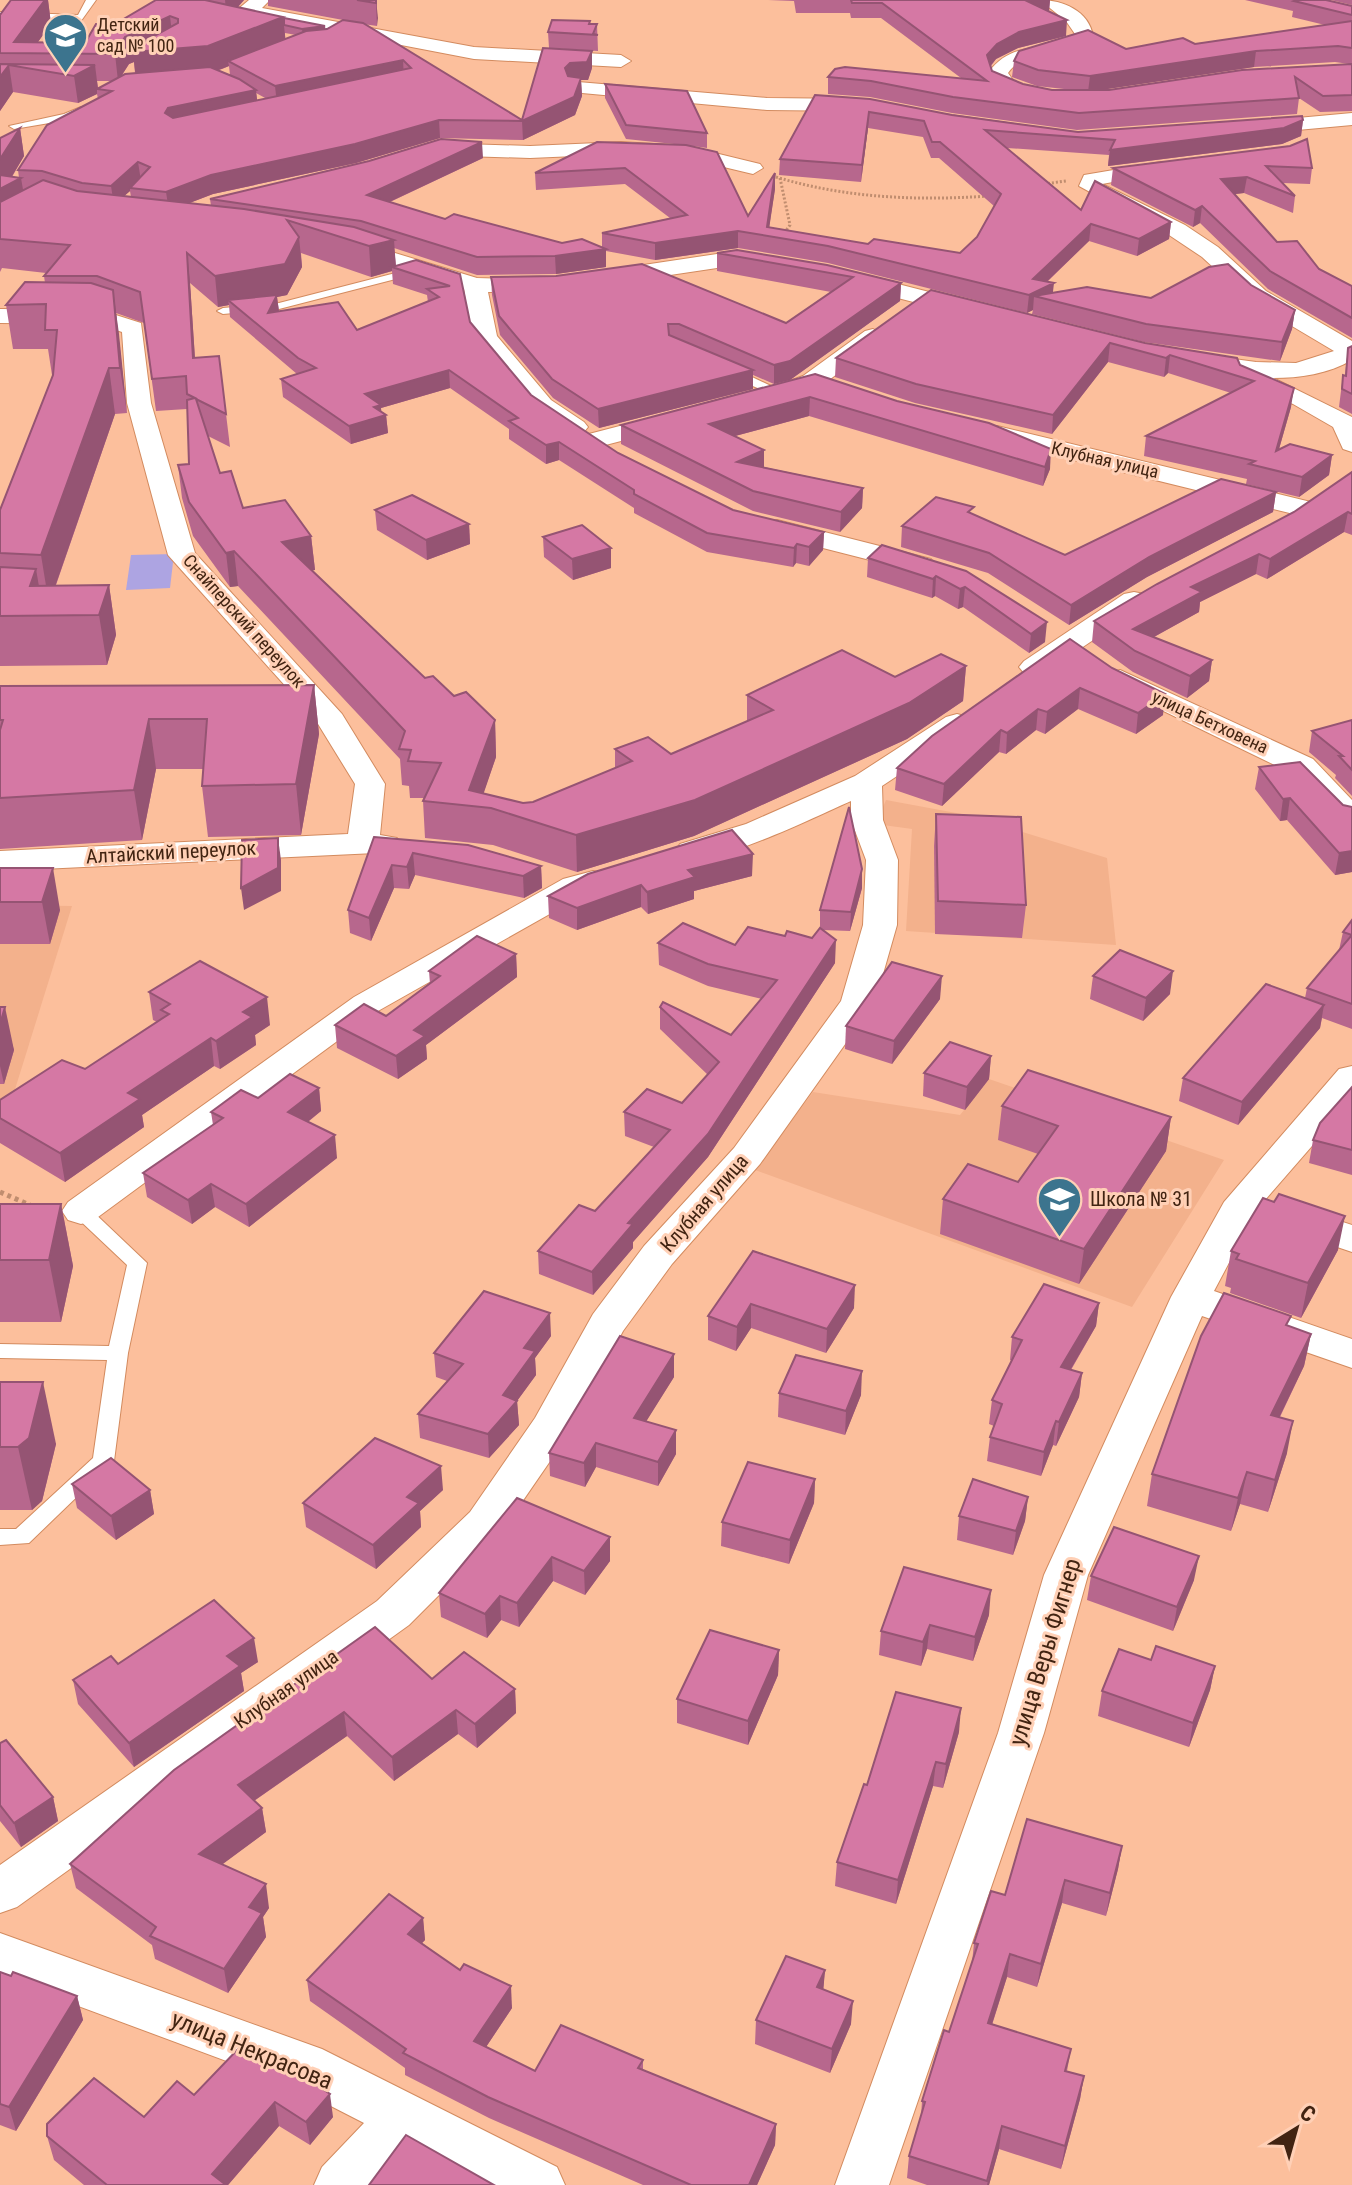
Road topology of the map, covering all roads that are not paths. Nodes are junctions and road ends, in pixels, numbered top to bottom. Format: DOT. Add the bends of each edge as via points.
graph roads {
  1 [pos="91,0"];
  2 [pos="1049,0"];
  3 [pos="248,9"];
  4 [pos="0,15"];
  5 [pos="621,61"];
  6 [pos="578,88"];
  7 [pos="1055,101"];
  8 [pos="97,102"];
  9 [pos="884,108"];
  10 [pos="1352,119"];
  11 [pos="14,126"];
  12 [pos="1352,127"];
  13 [pos="1227,131"];
  14 [pos="1300,147"];
  15 [pos="415,155"];
  16 [pos="1189,165"];
  17 [pos="753,168"];
  18 [pos="332,243"];
  19 [pos="782,266"];
  20 [pos="425,268"];
  21 [pos="827,273"];
  22 [pos="584,280"];
  23 [pos="556,284"];
  24 [pos="475,285"];
  25 [pos="924,298"];
  26 [pos="223,311"];
  27 [pos="0,316"];
  28 [pos="997,316"];
  29 [pos="1351,351"];
  30 [pos="1174,357"];
  31 [pos="713,365"];
  32 [pos="1221,365"];
  33 [pos="812,381"];
  34 [pos="839,390"];
  35 [pos="780,393"];
  36 [pos="739,404"];
  37 [pos="683,418"];
  38 [pos="977,429"];
  39 [pos="594,440"];
  40 [pos="1352,444"];
  41 [pos="629,464"];
  42 [pos="757,523"];
  43 [pos="1269,530"];
  44 [pos="947,573"];
  45 [pos="1158,586"];
  46 [pos="1076,648"];
  47 [pos="866,783"];
  48 [pos="1352,818"];
  49 [pos="363,843"];
  50 [pos="417,848"];
  51 [pos="0,861"];
  52 [pos="660,861"];
  53 [pos="535,870"];
  54 [pos="619,874"];
  55 [pos="575,886"];
  56 [pos="1352,1077"];
  57 [pos="1243,1202"];
  58 [pos="81,1211"];
  59 [pos="1352,1239"];
  60 [pos="1191,1297"];
  61 [pos="0,1351"];
  62 [pos="118,1353"];
  63 [pos="1352,1354"];
  64 [pos="0,1537"];
  65 [pos="0,1892"];
  66 [pos="0,1955"];
  67 [pos="403,2118"];
  68 [pos="341,2185"];
  69 [pos="538,2185"];
  70 [pos="862,2185"];
  1 -- 4 [label="lane" via="81,18"];
  2 -- 7 [label="street" via="1073,17 1084,36 1066,46 1012,58 998,73 1015,92"];
  3 -- 5 [label="street" via="474,53"];
  6 -- 9 [label="street"];
  8 -- 11 [label="lane" via="67,117"];
  10 -- 13 [label="street"];
  12 -- 14 [label="street"];
  15 -- 17 [label="street" via="441,147 530,152 621,148 686,152"];
  16 -- 29 [label="street" via="1127,171 1091,179 1090,186 1177,230 1258,296"];
  18 -- 20 [label="street"];
  19 -- 22 [label="street" via="737,258"];
  20 -- 24 [label="street"];
  20 -- 26 [label="lane" via="279,306"];
  21 -- 25 [label="street"];
  23 -- 24 [label="street"];
  24 -- 39 [label="street" via="485,337 542,405"];
  25 -- 28 [label="street"];
  25 -- 33 [label="street"];
  27 -- 49 [label="street, Снайперский переулок" via="100,317 133,328 139,403 182,555 327,714 370,784"];
  29 -- 32 [label="street" via="1315,368"];
  30 -- 32 [label="street"];
  31 -- 35 [label="lane"];
  32 -- 40 [label="street" via="1344,423"];
  33 -- 34 [label="street"];
  33 -- 35 [label="street"];
  35 -- 36 [label="street"];
  37 -- 39 [label="street"];
  38 -- 43 [label="street, Клубная улица" via="1316,502"];
  39 -- 41 [label="street"];
  42 -- 44 [label="street"];
  45 -- 46 [label="street"];
  46 -- 47 [label="street" via="998,693"];
  46 -- 48 [label="street, улица Бетховена" via="1133,687 1302,766"];
  47 -- 52 [label="street" via="757,831"];
  47 -- 65 [label="street, Клубная улица" via="867,820 882,860 880,925 858,1002 747,1156 658,1255 607,1324 551,1427 485,1523 393,1613"];
  49 -- 50 [label="street, Алтайский переулок"];
  49 -- 51 [label="street, Алтайский переулок"];
  53 -- 55 [label="street"];
  54 -- 55 [label="street"];
  55 -- 58 [label="street" via="366,1004"];
  56 -- 57 [label="street, улица Веры Фигнер"];
  57 -- 59 [label="street"];
  57 -- 60 [label="street, улица Веры Фигнер"];
  58 -- 62 [label="lane" via="137,1263"];
  60 -- 63 [label="street"];
  60 -- 70 [label="street, улица Веры Фигнер" via="1066,1575 1021,1733"];
  61 -- 62 [label="lane"];
  62 -- 64 [label="lane" via="103,1461 21,1537"];
  66 -- 67 [label="street, улица Некрасова" via="304,2066"];
  67 -- 68 [label="street"];
  67 -- 69 [label="street, улица Некрасова"];
}
